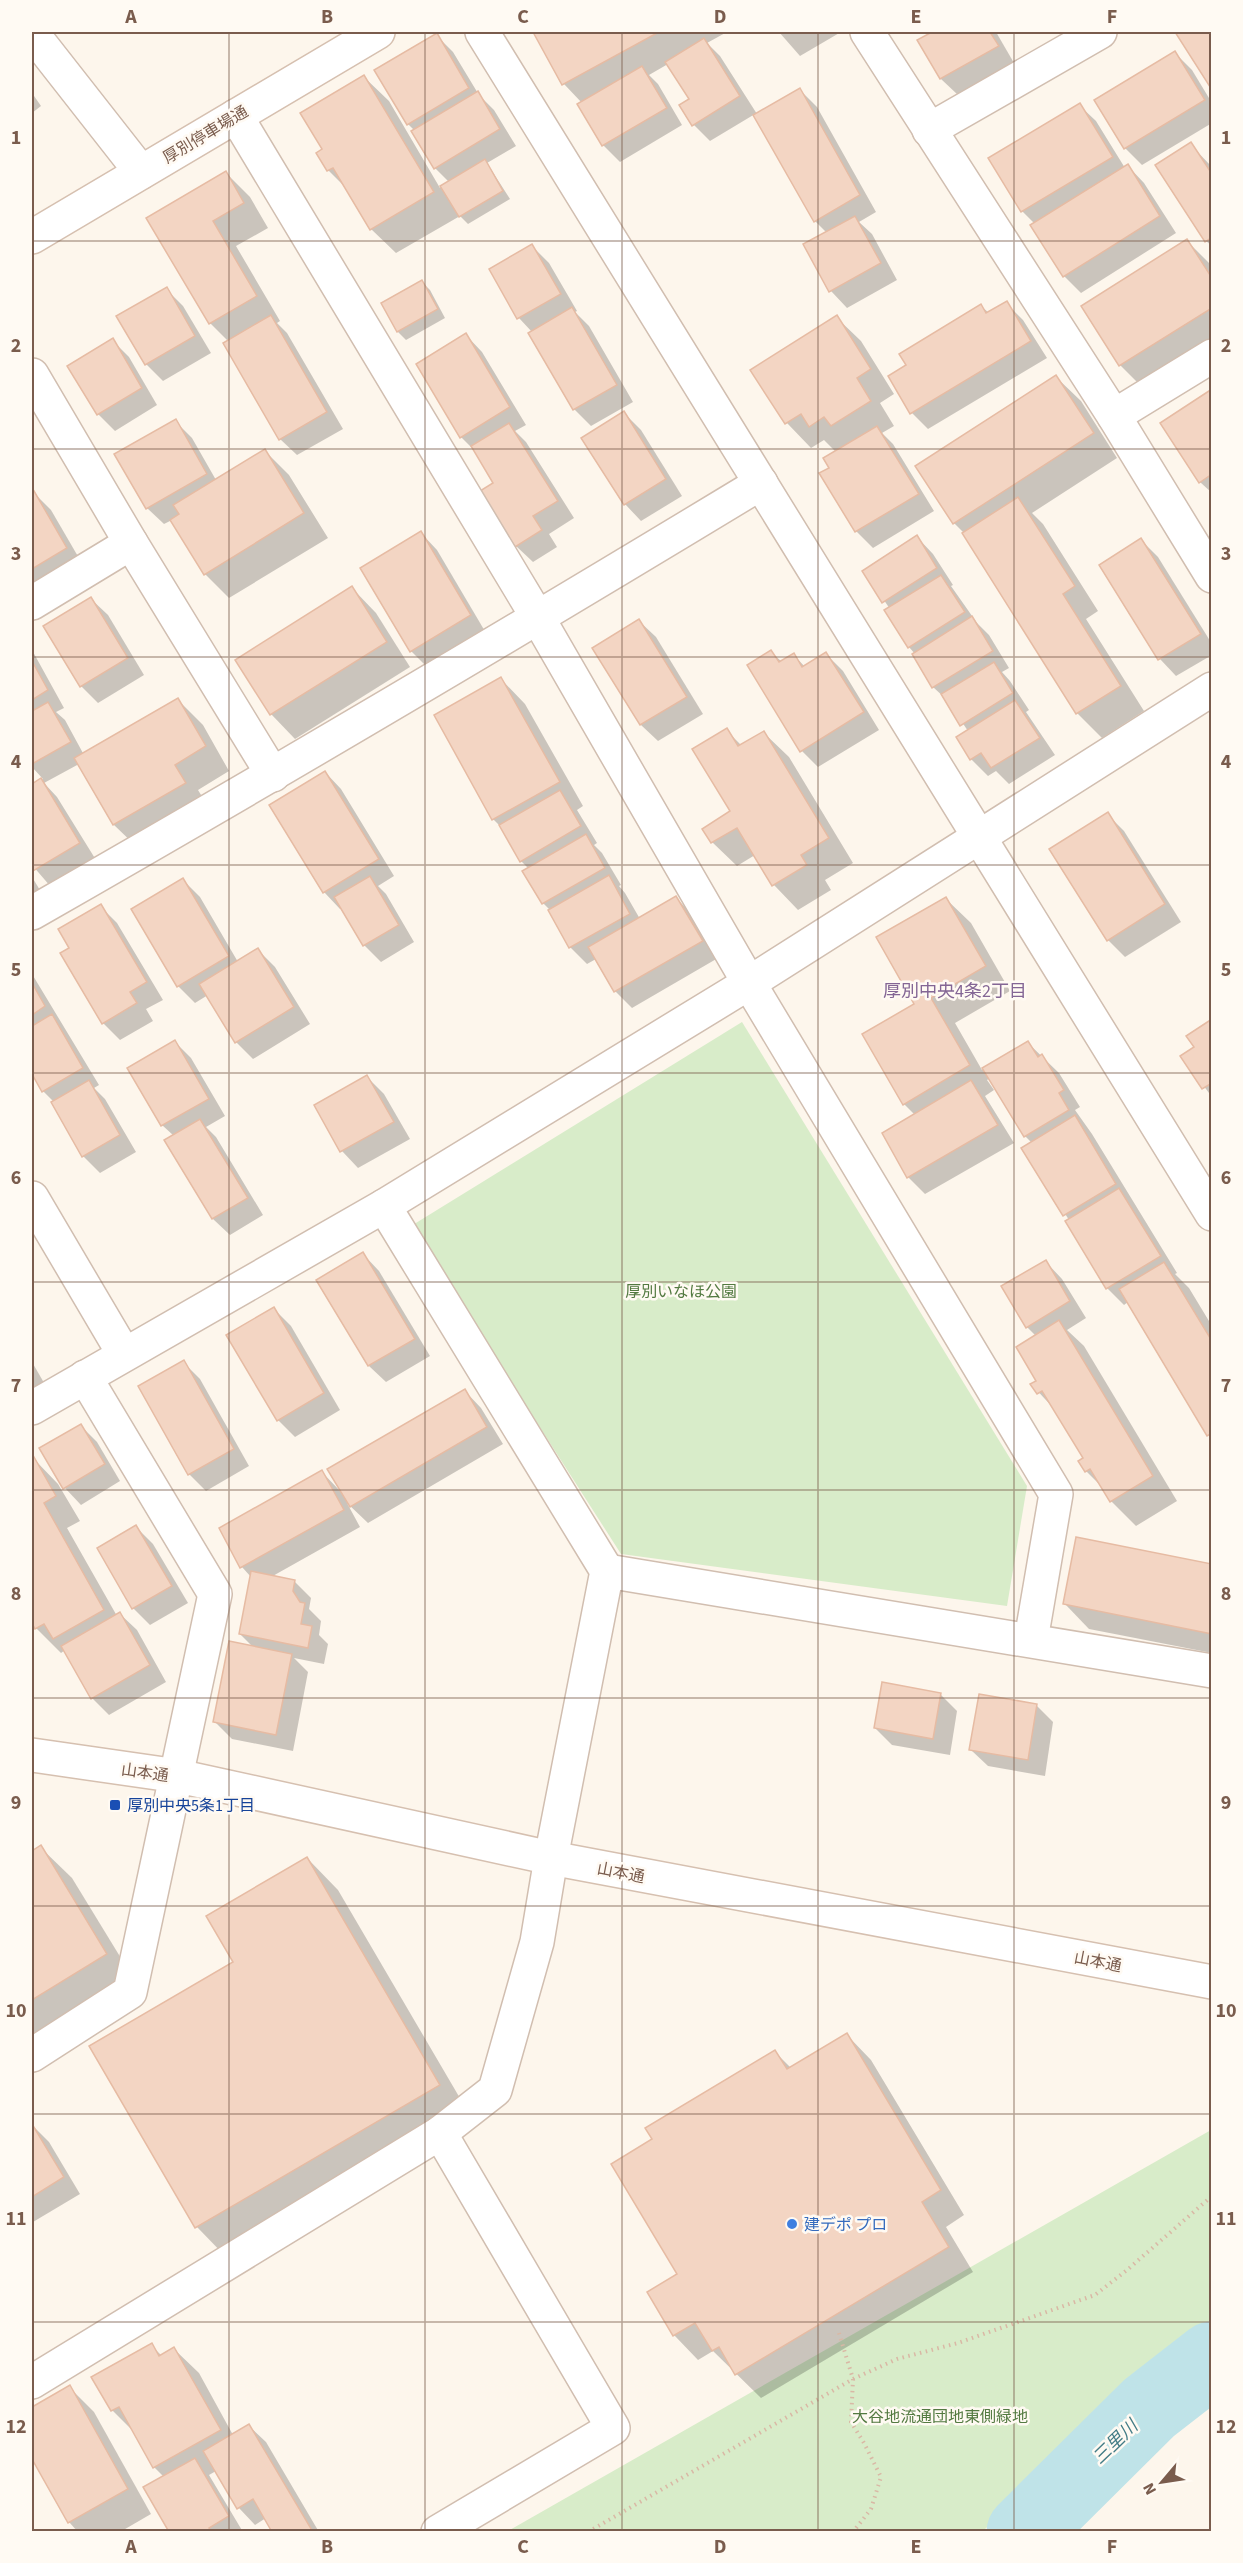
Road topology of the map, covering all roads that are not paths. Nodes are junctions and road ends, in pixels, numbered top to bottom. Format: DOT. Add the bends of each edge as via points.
graph roads {
  1 [pos="378,32"];
  2 [pos="482,32"];
  3 [pos="867,32"];
  4 [pos="1100,32"];
  5 [pos="32,33"];
  6 [pos="236,116"];
  7 [pos="929,130"];
  8 [pos="141,172"];
  9 [pos="32,237"];
  10 [pos="1212,356"];
  11 [pos="32,375"];
  12 [pos="1114,416"];
  13 [pos="761,483"];
  14 [pos="131,543"];
  15 [pos="1212,576"];
  16 [pos="32,603"];
  17 [pos="538,618"];
  18 [pos="1212,689"];
  19 [pos="273,775"];
  20 [pos="979,836"];
  21 [pos="32,913"];
  22 [pos="749,983"];
  23 [pos="32,1198"];
  24 [pos="384,1206"];
  25 [pos="1212,1214"];
  26 [pos="124,1354"];
  27 [pos="86,1377"];
  28 [pos="32,1408"];
  29 [pos="607,1571"];
  30 [pos="1031,1640"];
  31 [pos="1212,1671"];
  32 [pos="32,1755"];
  33 [pos="178,1776"];
  34 [pos="551,1858"];
  35 [pos="1212,1982"];
  36 [pos="32,2055"];
  37 [pos="440,2133"];
  38 [pos="32,2382"];
  39 [pos="438,2532"];
  1 -- 6 [label="street, 厚別停車場通"];
  2 -- 13 [label="street"];
  3 -- 7 [label="street"];
  4 -- 7 [label="street"];
  5 -- 8 [label="street"];
  6 -- 8 [label="street, 厚別停車場通"];
  6 -- 17 [label="street"];
  7 -- 12 [label="street"];
  8 -- 9 [label="street, 厚別停車場通"];
  10 -- 12 [label="street"];
  11 -- 14 [label="street"];
  12 -- 15 [label="street"];
  13 -- 17 [label="street"];
  13 -- 20 [label="street"];
  14 -- 16 [label="street"];
  14 -- 19 [label="street"];
  17 -- 19 [label="street"];
  17 -- 22 [label="street"];
  18 -- 20 [label="street"];
  19 -- 21 [label="street"];
  20 -- 22 [label="street"];
  20 -- 25 [label="street"];
  22 -- 24 [label="street"];
  22 -- 30 [label="street" via="1056,1494"];
  23 -- 26 [label="street"];
  24 -- 26 [label="street"];
  24 -- 29 [label="street"];
  26 -- 27 [label="street"];
  27 -- 28 [label="street"];
  27 -- 33 [label="street" via="215,1594"];
  29 -- 30 [label="street"];
  29 -- 34 [label="street"];
  30 -- 31 [label="street"];
  32 -- 33 [label="street, 山本通"];
  33 -- 34 [label="street, 山本通"];
  33 -- 36 [label="street" via="130,1992"];
  34 -- 35 [label="street, 山本通"];
  34 -- 37 [label="street" via="537,1942 495,2090"];
  37 -- 38 [label="street"];
  37 -- 39 [label="street" via="613,2428"];
}
